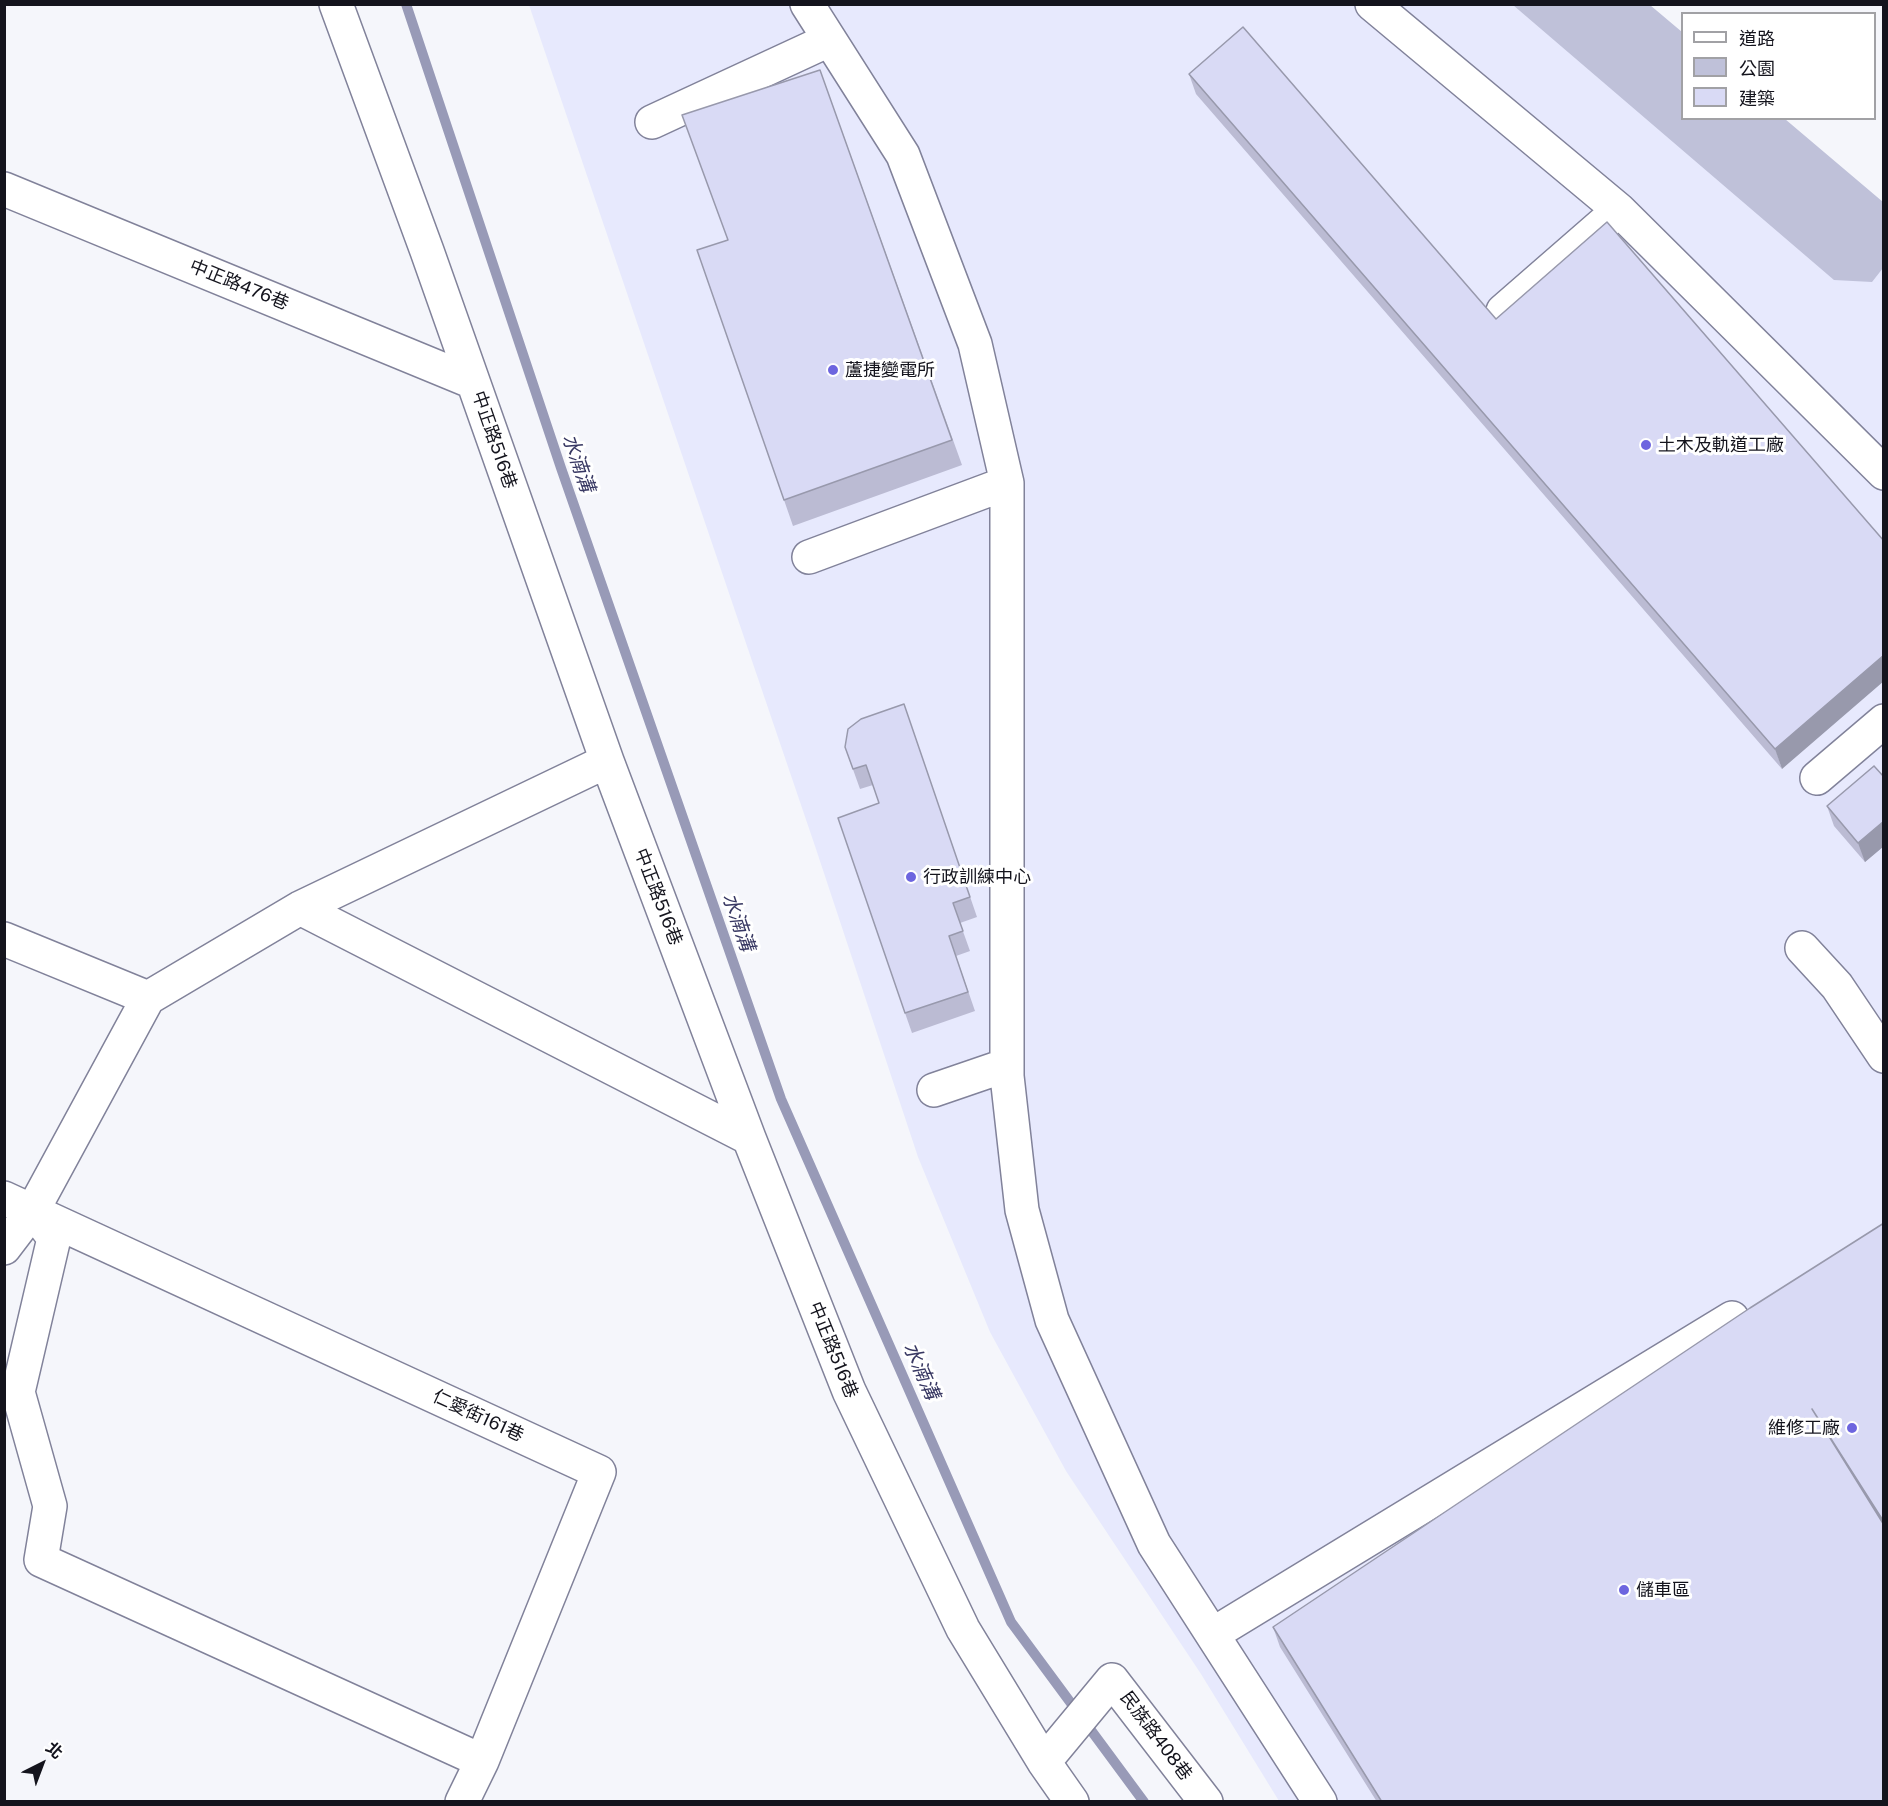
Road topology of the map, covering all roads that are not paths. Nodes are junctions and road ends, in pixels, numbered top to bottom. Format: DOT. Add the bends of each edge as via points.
graph roads {
  1 [pos="336,4"];
  2 [pos="807,4"];
  3 [pos="1372,4"];
  4 [pos="828,40"];
  5 [pos="652,122"];
  6 [pos="4,189"];
  7 [pos="1619,210"];
  8 [pos="1503,311"];
  9 [pos="473,382"];
  10 [pos="1884,473"];
  11 [pos="1007,483"];
  12 [pos="809,557"];
  13 [pos="1884,721"];
  14 [pos="607,761"];
  15 [pos="1816,778"];
  16 [pos="300,908"];
  17 [pos="4,939"];
  18 [pos="1802,948"];
  19 [pos="148,998"];
  20 [pos="1884,1056"];
  21 [pos="1007,1065"];
  22 [pos="934,1090"];
  23 [pos="749,1138"];
  24 [pos="19,1204"];
  25 [pos="4,1248"];
  26 [pos="1732,1317"];
  27 [pos="1213,1634"];
  28 [pos="482,1761"];
  29 [pos="1044,1762"];
  30 [pos="462,1802"];
  31 [pos="1072,1802"];
  32 [pos="1206,1802"];
  33 [pos="1320,1802"];
  1 -- 9 [label="street, 中正路516巷"];
  2 -- 4 [label="street"];
  3 -- 7 [label="street"];
  4 -- 5 [label="street"];
  4 -- 11 [label="street" via="903,155 975,344"];
  6 -- 9 [label="street, 中正路476巷"];
  7 -- 8 [label="street"];
  7 -- 10 [label="street"];
  9 -- 14 [label="street, 中正路516巷"];
  11 -- 12 [label="street"];
  11 -- 21 [label="street"];
  13 -- 15 [label="street"];
  14 -- 16 [label="street"];
  14 -- 23 [label="street, 中正路516巷"];
  16 -- 19 [label="street"];
  16 -- 23 [label="street"];
  17 -- 19 [label="street"];
  18 -- 20 [label="street" via="1837,986"];
  19 -- 24 [label="street"];
  21 -- 22 [label="street"];
  21 -- 27 [label="street" via="1022,1210 1052,1320 1154,1544"];
  23 -- 29 [label="street, 中正路516巷" via="849,1391 963,1629"];
  24 -- 25 [label="street"];
  24 -- 28 [label="street" via="54,1238 18,1392 50,1506 41,1560"];
  24 -- 28 [label="street, 仁愛街161巷" via="599,1472"];
  26 -- 27 [label="street"];
  27 -- 33 [label="street"];
  28 -- 30 [label="street, 仁愛街161巷"];
  29 -- 31 [label="street"];
  29 -- 32 [label="street, 民族路408巷" via="1112,1680"];
}
